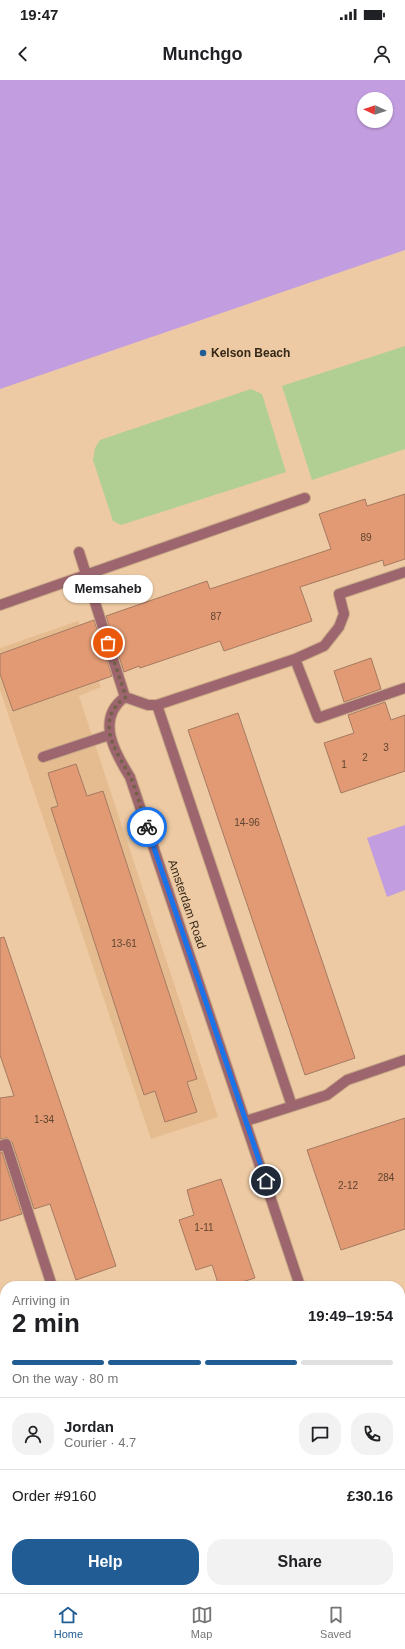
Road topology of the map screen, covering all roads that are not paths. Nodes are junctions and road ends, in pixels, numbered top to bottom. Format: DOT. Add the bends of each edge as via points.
graph roads {
  1 [pos="305,498"];
  2 [pos="79,552"];
  3 [pos="405,572"];
  4 [pos="86,575"];
  5 [pos="0,605"];
  6 [pos="295,659"];
  7 [pos="405,688"];
  8 [pos="126,697"];
  9 [pos="157,705"];
  10 [pos="109,735"];
  11 [pos="43,757"];
  12 [pos="405,1060"];
  13 [pos="292,1106"];
  14 [pos="246,1121"];
  15 [pos="0,1146"];
  16 [pos="50,1281"];
  17 [pos="298,1281"];
  1 -- 4 [label="street"];
  2 -- 4 [label="street"];
  3 -- 6 [label="street" via="339,594 344,614 339,627 324,646"];
  4 -- 5 [label="street"];
  4 -- 8 [label="street"];
  6 -- 7 [label="street" via="318,718"];
  6 -- 9 [label="street"];
  8 -- 9 [label="street" via="148,705"];
  8 -- 10 [label="street, Amsterdam Road" via="116,704 110,718"];
  9 -- 13 [label="street"];
  10 -- 11 [label="street"];
  10 -- 14 [label="street, Amsterdam Road" via="130,777"];
  12 -- 13 [label="street" via="347,1080 327,1095"];
  13 -- 14 [label="street"];
  14 -- 17 [label="street, Amsterdam Road"];
  15 -- 16 [label="street" via="6,1144"];
}
